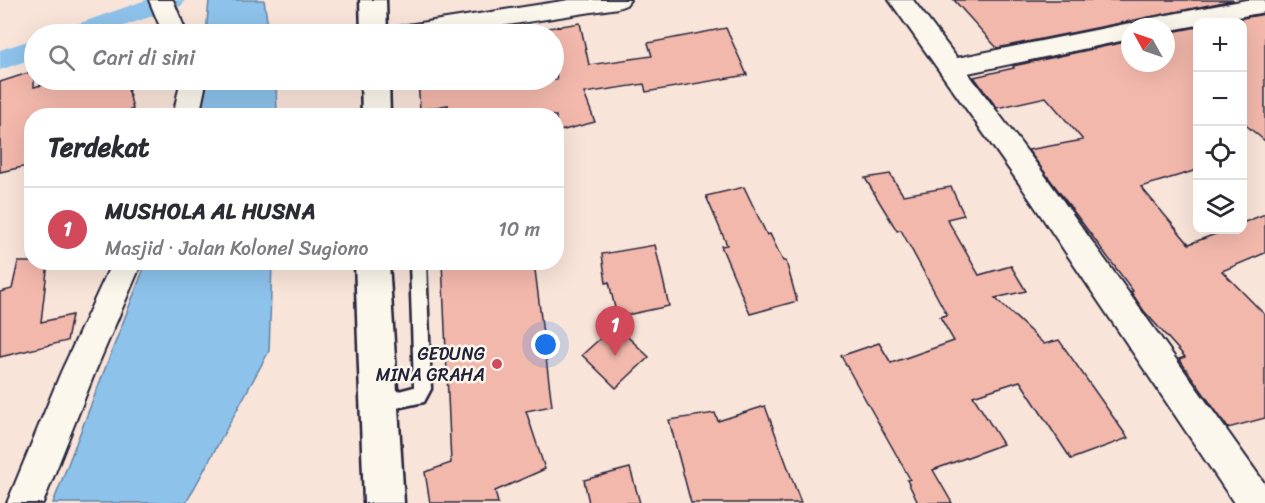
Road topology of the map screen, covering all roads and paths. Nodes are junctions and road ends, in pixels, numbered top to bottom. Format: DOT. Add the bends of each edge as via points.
graph roads {
  1 [pos="373,0"];
  2 [pos="618,0"];
  3 [pos="901,0"];
  4 [pos="580,2"];
  5 [pos="163,4"];
  6 [pos="1265,4"];
  7 [pos="1175,21"];
  8 [pos="171,24"];
  9 [pos="374,24"];
  10 [pos="457,24"];
  11 [pos="1121,33"];
  12 [pos="952,68"];
  13 [pos="192,90"];
  14 [pos="375,90"];
  15 [pos="188,108"];
  16 [pos="376,108"];
  17 [pos="123,270"];
  18 [pos="377,270"];
  19 [pos="418,270"];
  20 [pos="378,404"];
  21 [pos="25,503"];
  22 [pos="384,503"];
  23 [pos="1256,503"];
  1 -- 9 [label="street"];
  2 -- 4 [label="street"];
  3 -- 12 [label="street"];
  4 -- 10 [label="street"];
  5 -- 8 [label="street"];
  6 -- 7 [label="street"];
  11 -- 12 [label="street"];
  12 -- 23 [label="street"];
  13 -- 15 [label="street"];
  14 -- 16 [label="street"];
  17 -- 21 [label="street"];
  18 -- 20 [label="street"];
  19 -- 20 [label="lane" via="423,389 418,396"];
  20 -- 22 [label="street"];
}
